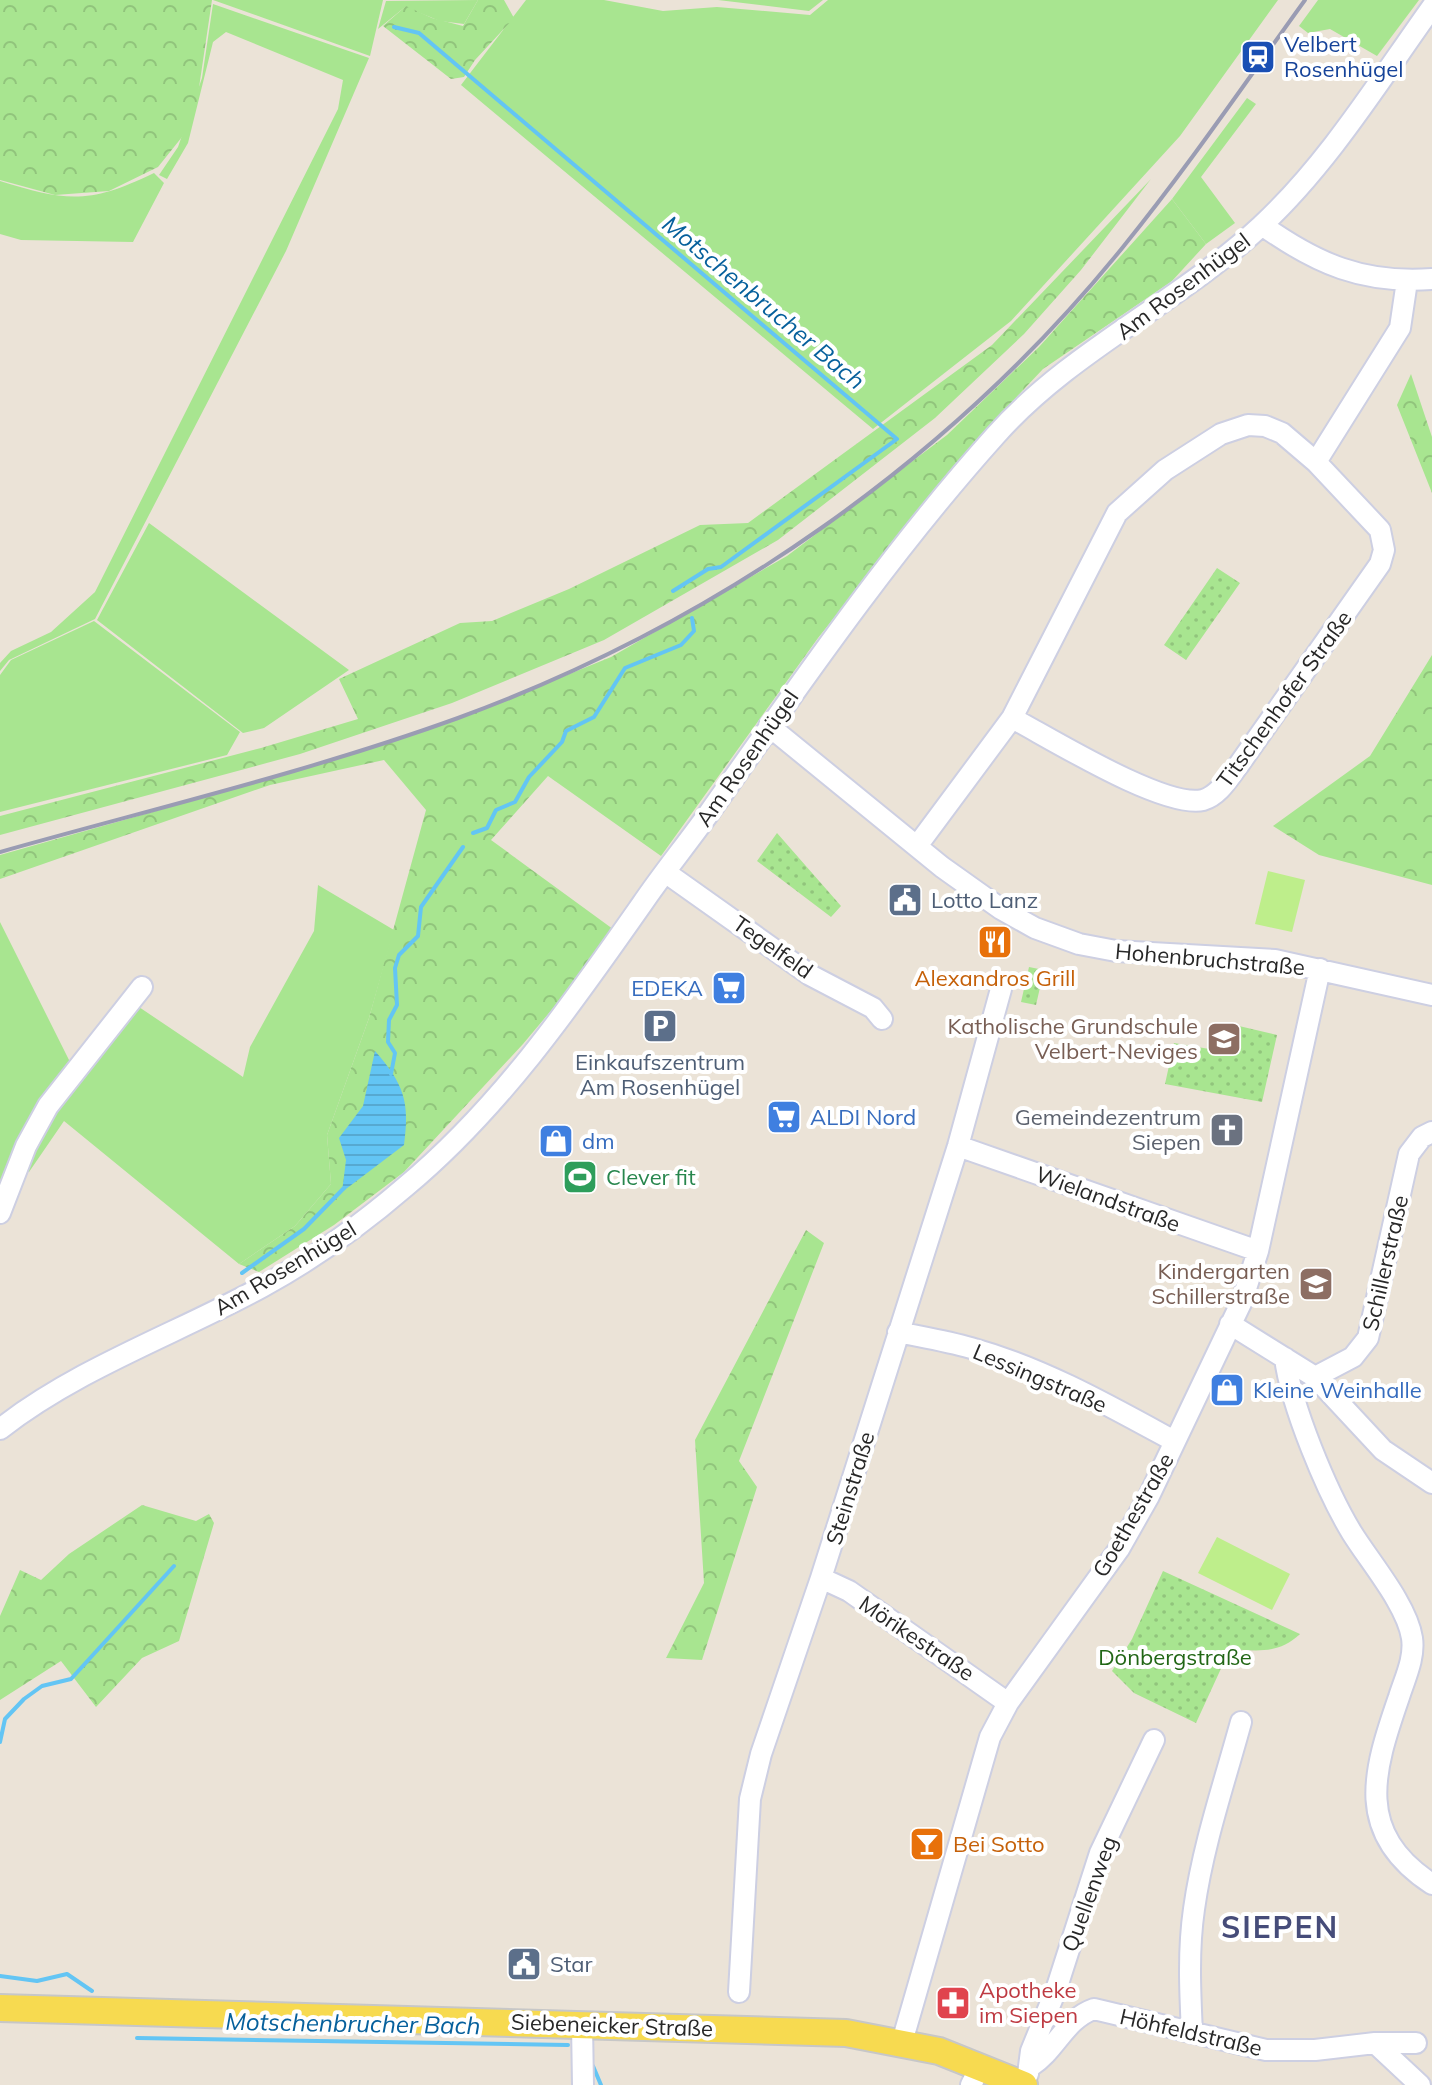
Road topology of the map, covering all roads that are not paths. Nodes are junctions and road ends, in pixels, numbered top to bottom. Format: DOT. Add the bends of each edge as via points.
graph roads {
  1 [pos="1432,7"];
  2 [pos="1262,225"];
  3 [pos="1432,279"];
  4 [pos="1407,281"];
  5 [pos="1316,462"];
  6 [pos="1012,718"];
  7 [pos="769,726"];
  8 [pos="917,846"];
  9 [pos="665,872"];
  10 [pos="1320,969"];
  11 [pos="142,987"];
  12 [pos="1001,989"];
  13 [pos="1432,995"];
  14 [pos="882,1019"];
  15 [pos="1432,1132"];
  16 [pos="958,1146"];
  17 [pos="0,1213"];
  18 [pos="1258,1251"];
  19 [pos="1230,1324"];
  20 [pos="898,1332"];
  21 [pos="1285,1358"];
  22 [pos="1315,1377"];
  23 [pos="0,1429"];
  24 [pos="1174,1441"];
  25 [pos="1432,1483"];
  26 [pos="821,1578"];
  27 [pos="1008,1703"];
  28 [pos="1241,1722"];
  29 [pos="1154,1740"];
  30 [pos="1432,1884"];
  31 [pos="739,1992"];
  32 [pos="0,2008"];
  33 [pos="582,2024"];
  34 [pos="1192,2033"];
  35 [pos="902,2042"];
  36 [pos="1375,2043"];
  37 [pos="1416,2043"];
  38 [pos="1028,2072"];
  39 [pos="976,2075"];
  40 [pos="583,2085"];
  41 [pos="1420,2085"];
  1 -- 2 [label="street, Am Rosenhügel" via="1342,130"];
  2 -- 4 [label="street" via="1322,264"];
  2 -- 7 [label="street, Am Rosenhügel" via="1033,396 946,493"];
  3 -- 4 [label="street"];
  4 -- 5 [label="street" via="1400,328"];
  5 -- 6 [label="street, Titschenhofer Straße" via="1282,433 1248,425 1221,434 1161,473 1117,513"];
  5 -- 6 [label="street, Titschenhofer Straße" via="1380,530 1380,564 1212,796 1173,799"];
  6 -- 8 [label="street, Titschenhofer Straße"];
  7 -- 8 [label="street, Hohenbruchstraße"];
  7 -- 9 [label="street, Am Rosenhügel"];
  8 -- 10 [label="street, Hohenbruchstraße" via="1001,909 1079,944 1141,955 1275,960"];
  9 -- 14 [label="street, Tegelfeld" via="810,975 873,1008"];
  9 -- 23 [label="street, Am Rosenhügel" via="543,1041 462,1134 410,1184 354,1229 273,1280 79,1380"];
  10 -- 13 [label="street, Hohenbruchstraße"];
  10 -- 18 [label="street, Goethestraße"];
  11 -- 17 [label="street" via="48,1106"];
  12 -- 16 [label="street, Steinstraße"];
  15 -- 22 [label="street, Schillerstraße" via="1409,1154 1368,1338 1353,1357"];
  16 -- 18 [label="street, Wielandstraße"];
  16 -- 20 [label="street, Steinstraße"];
  18 -- 19 [label="street, Goethestraße"];
  19 -- 21 [label="street"];
  19 -- 24 [label="street, Goethestraße"];
  20 -- 24 [label="street, Lessingstraße" via="972,1348 1030,1369"];
  20 -- 26 [label="street, Steinstraße"];
  21 -- 22 [label="street"];
  21 -- 30 [label="street" via="1319,1462 1349,1529 1406,1618 1413,1639 1412,1660 1374,1791 1383,1832 1409,1869"];
  22 -- 25 [label="street" via="1383,1450"];
  24 -- 27 [label="street, Goethestraße" via="1119,1549"];
  26 -- 27 [label="street, Mörikestraße" via="849,1591"];
  26 -- 31 [label="street, Steinstraße" via="750,1799"];
  27 -- 35 [label="street, Goethestraße" via="990,1737"];
  28 -- 34 [label="street" via="1194,1911 1189,1967"];
  29 -- 38 [label="street, Quellenweg" via="1100,1853"];
  32 -- 33 [label="main road, Siebeneicker Straße"];
  33 -- 35 [label="main road, Siebeneicker Straße" via="787,2030"];
  33 -- 40 [label="street"];
  34 -- 36 [label="street, Höhfeldstraße" via="1266,2050"];
  34 -- 38 [label="street, Höhfeldstraße" via="1094,2009 1078,2014"];
  35 -- 39 [label="main road, Siebeneicker Straße"];
  36 -- 37 [label="street, Höhfeldstraße"];
  36 -- 41 [label="street"];
  38 -- 39 [label="main road, Siebeneicker Straße"];
}
